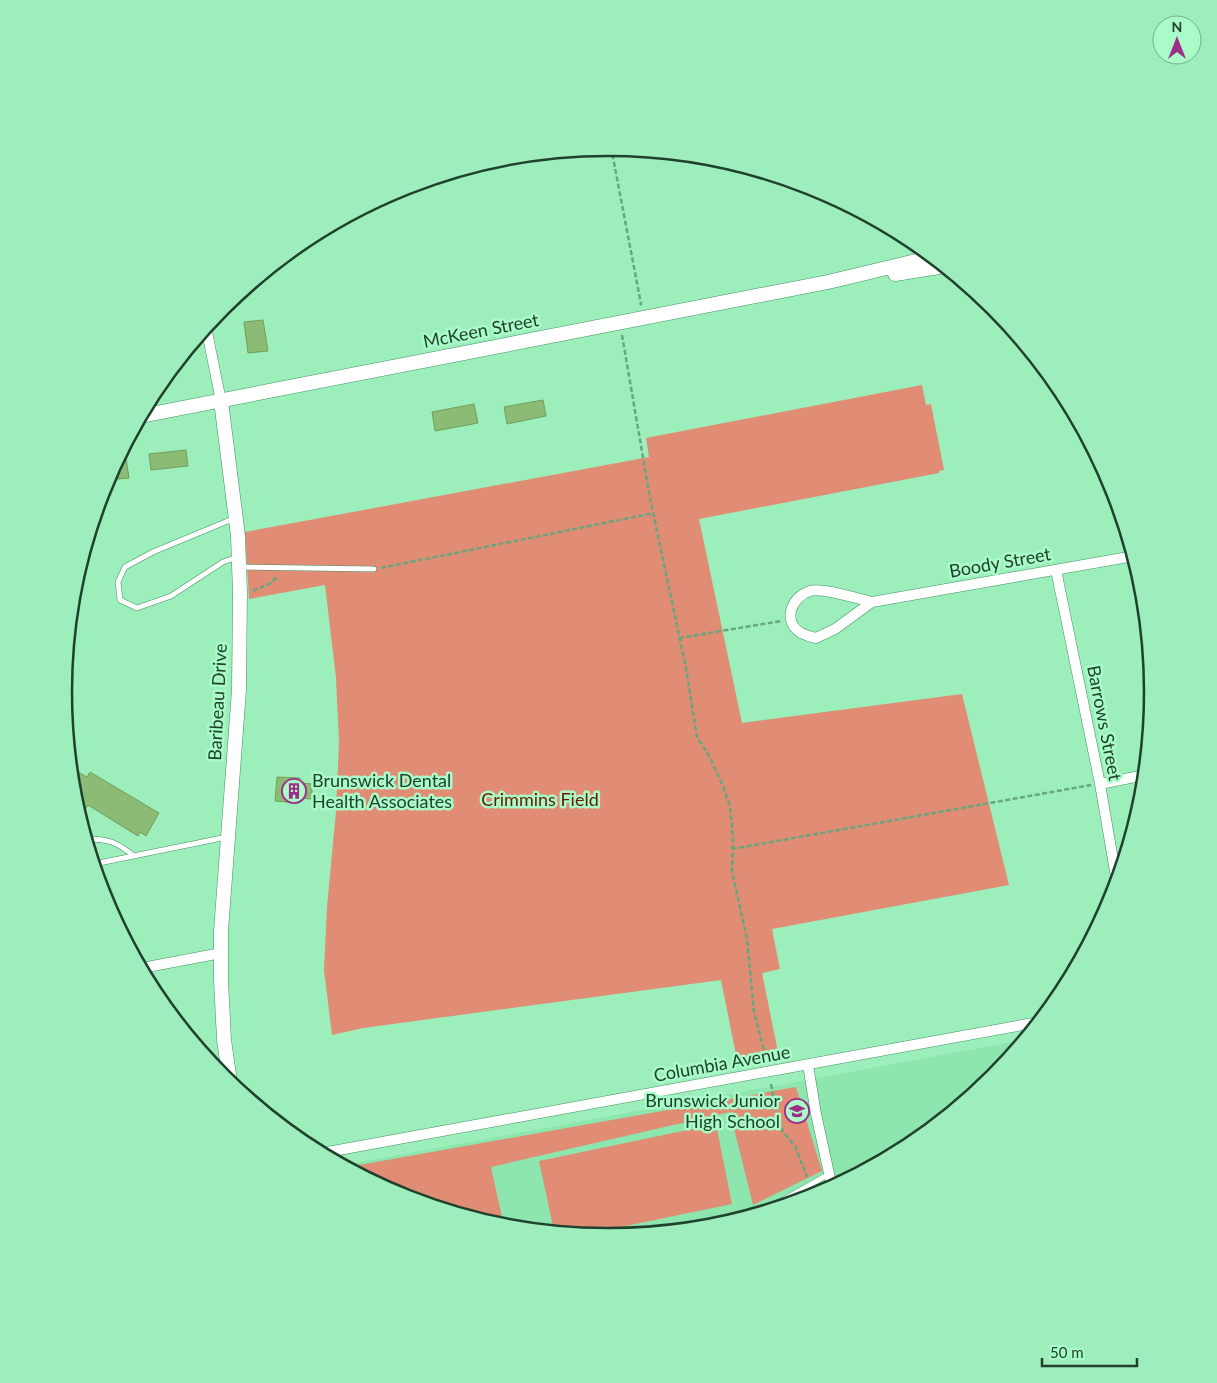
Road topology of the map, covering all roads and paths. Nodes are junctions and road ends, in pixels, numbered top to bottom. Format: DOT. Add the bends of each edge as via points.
graph roads {
  1 [pos="613,156"];
  2 [pos="925,259"];
  3 [pos="636,311"];
  4 [pos="622,334"];
  5 [pos="208,336"];
  6 [pos="221,401"];
  7 [pos="150,414"];
  8 [pos="654,513"];
  9 [pos="236,518"];
  10 [pos="1127,557"];
  11 [pos="240,562"];
  12 [pos="286,567"];
  13 [pos="374,569"];
  14 [pos="1056,570"];
  15 [pos="252,592"];
  16 [pos="872,602"];
  17 [pos="790,620"];
  18 [pos="679,638"];
  19 [pos="1137,777"];
  20 [pos="1100,784"];
  21 [pos="227,837"];
  22 [pos="94,839"];
  23 [pos="732,849"];
  24 [pos="134,856"];
  25 [pos="101,863"];
  26 [pos="1114,868"];
  27 [pos="221,954"];
  28 [pos="149,967"];
  29 [pos="1029,1024"];
  30 [pos="766,1058"];
  31 [pos="808,1065"];
  32 [pos="229,1071"];
  33 [pos="771,1084"];
  34 [pos="333,1151"];
  35 [pos="829,1174"];
  36 [pos="830,1179"];
  37 [pos="810,1184"];
  38 [pos="791,1196"];
  1 -- 3 [label="path" via="641,304"];
  2 -- 6 [label="street, McKeen Street" via="828,282"];
  4 -- 8 [label="path"];
  5 -- 6 [label="street, Baribeau Drive"];
  6 -- 7 [label="street, McKeen Street"];
  6 -- 9 [label="street, Baribeau Drive"];
  8 -- 13 [label="path"];
  8 -- 18 [label="path"];
  9 -- 11 [label="street, Baribeau Drive"];
  9 -- 11 [label="lane" via="125,567 118,582 120,600 138,608 170,596 223,562"];
  10 -- 14 [label="street, Boody Street"];
  11 -- 12 [label="lane"];
  11 -- 21 [label="street, Baribeau Drive" via="239,690"];
  12 -- 13 [label="lane"];
  12 -- 15 [label="path" via="271,583"];
  14 -- 16 [label="street, Boody Street"];
  14 -- 20 [label="street, Barrows Street"];
  16 -- 17 [label="street, Boody Street" via="835,629 816,638 800,632"];
  16 -- 17 [label="street, Boody Street" via="810,590 796,599"];
  17 -- 18 [label="path"];
  18 -- 23 [label="path" via="697,736 718,774 730,806"];
  19 -- 20 [label="street"];
  20 -- 23 [label="path"];
  20 -- 26 [label="street, Barrows Street"];
  21 -- 24 [label="lane"];
  21 -- 27 [label="street, Baribeau Drive"];
  22 -- 24 [label="lane" via="109,840"];
  23 -- 30 [label="path" via="732,871 747,939 754,1012"];
  24 -- 25 [label="lane"];
  27 -- 28 [label="street"];
  27 -- 32 [label="street, Baribeau Drive"];
  29 -- 31 [label="street, Columbia Avenue"];
  31 -- 34 [label="street, Columbia Avenue"];
  31 -- 35 [label="street"];
  33 -- 37 [label="path" via="783,1132 796,1146"];
  35 -- 36 [label="street"];
  35 -- 37 [label="lane"];
  37 -- 38 [label="lane"];
}
